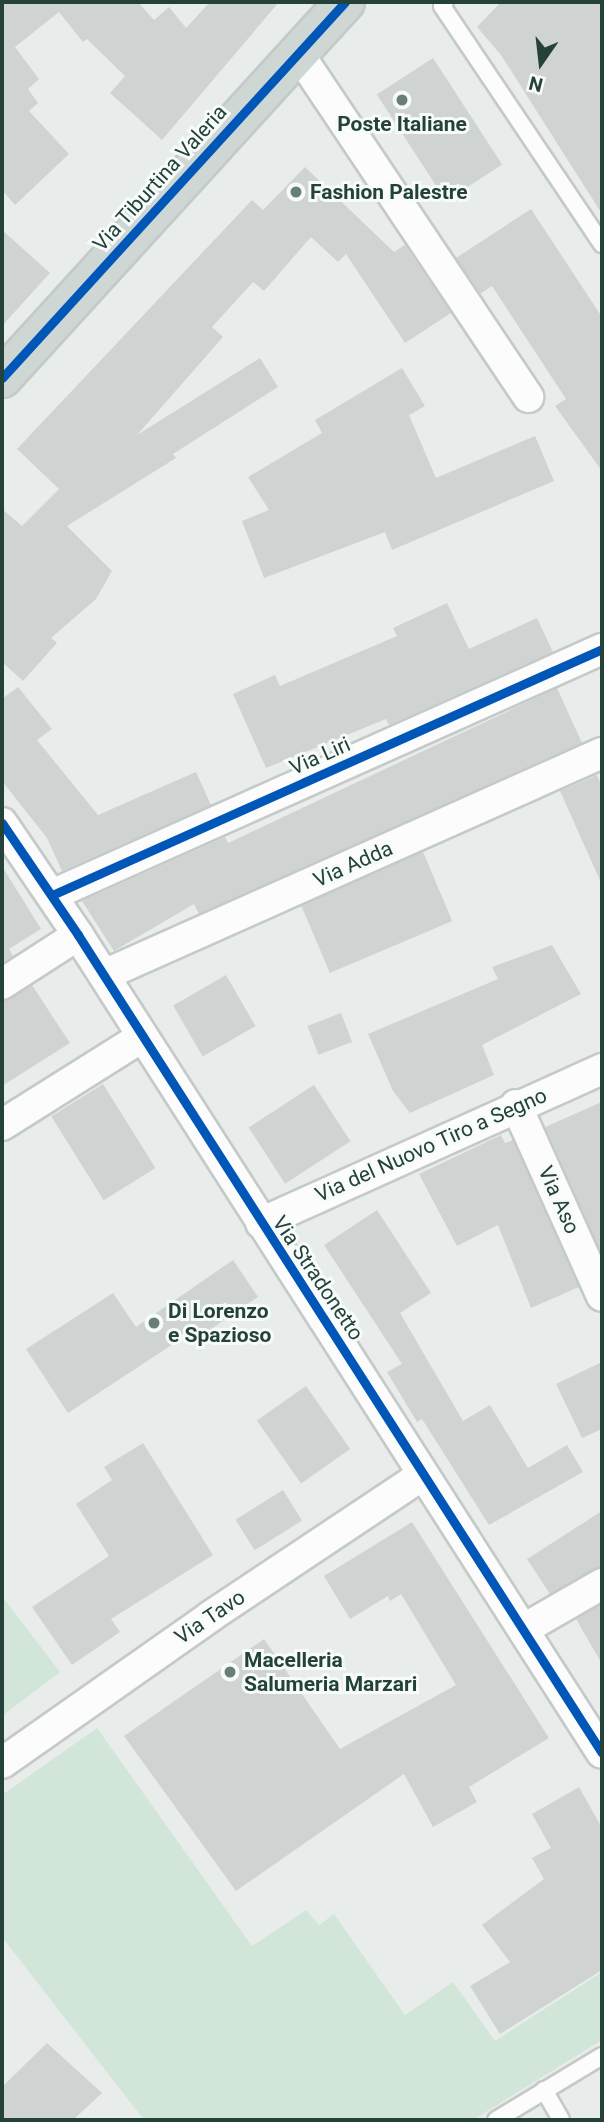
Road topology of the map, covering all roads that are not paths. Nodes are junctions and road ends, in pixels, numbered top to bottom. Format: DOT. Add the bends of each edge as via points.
graph roads {
  1 [pos="345,2"];
  2 [pos="442,3"];
  3 [pos="298,53"];
  4 [pos="602,244"];
  5 [pos="2,378"];
  6 [pos="528,397"];
  7 [pos="602,649"];
  8 [pos="602,753"];
  9 [pos="2,823"];
  10 [pos="52,895"];
  11 [pos="78,934"];
  12 [pos="104,975"];
  13 [pos="2,984"];
  14 [pos="142,1037"];
  15 [pos="602,1069"];
  16 [pos="516,1105"];
  17 [pos="2,1125"];
  18 [pos="261,1223"];
  19 [pos="602,1296"];
  20 [pos="421,1476"];
  21 [pos="602,1584"];
  22 [pos="524,1629"];
  23 [pos="597,1734"];
  24 [pos="2,1763"];
  25 [pos="602,2056"];
  26 [pos="544,2090"];
  27 [pos="496,2120"];
  28 [pos="561,2120"];
  1 -- 3 [label="main road, Via Tiburtina Valeria"];
  2 -- 4 [label="lane"];
  3 -- 5 [label="main road, Via Tiburtina Valeria"];
  3 -- 6 [label="street"];
  7 -- 10 [label="street, Via Liri"];
  8 -- 12 [label="street, Via Adda"];
  9 -- 10 [label="street, Via Stradonetto"];
  10 -- 11 [label="street, Via Stradonetto"];
  11 -- 12 [label="street, Via Stradonetto"];
  11 -- 13 [label="street"];
  12 -- 14 [label="street, Via Stradonetto"];
  14 -- 17 [label="street"];
  14 -- 18 [label="street, Via Stradonetto"];
  15 -- 16 [label="street, Via del Nuovo Tiro a Segno"];
  16 -- 18 [label="street, Via del Nuovo Tiro a Segno"];
  16 -- 19 [label="street, Via Aso"];
  18 -- 20 [label="street, Via Stradonetto"];
  20 -- 22 [label="street, Via Stradonetto"];
  20 -- 24 [label="street, Via Tavo"];
  21 -- 22 [label="street"];
  22 -- 23 [label="street, Via Stradonetto"];
  25 -- 26 [label="lane"];
  26 -- 27 [label="lane"];
  26 -- 28 [label="lane"];
}
